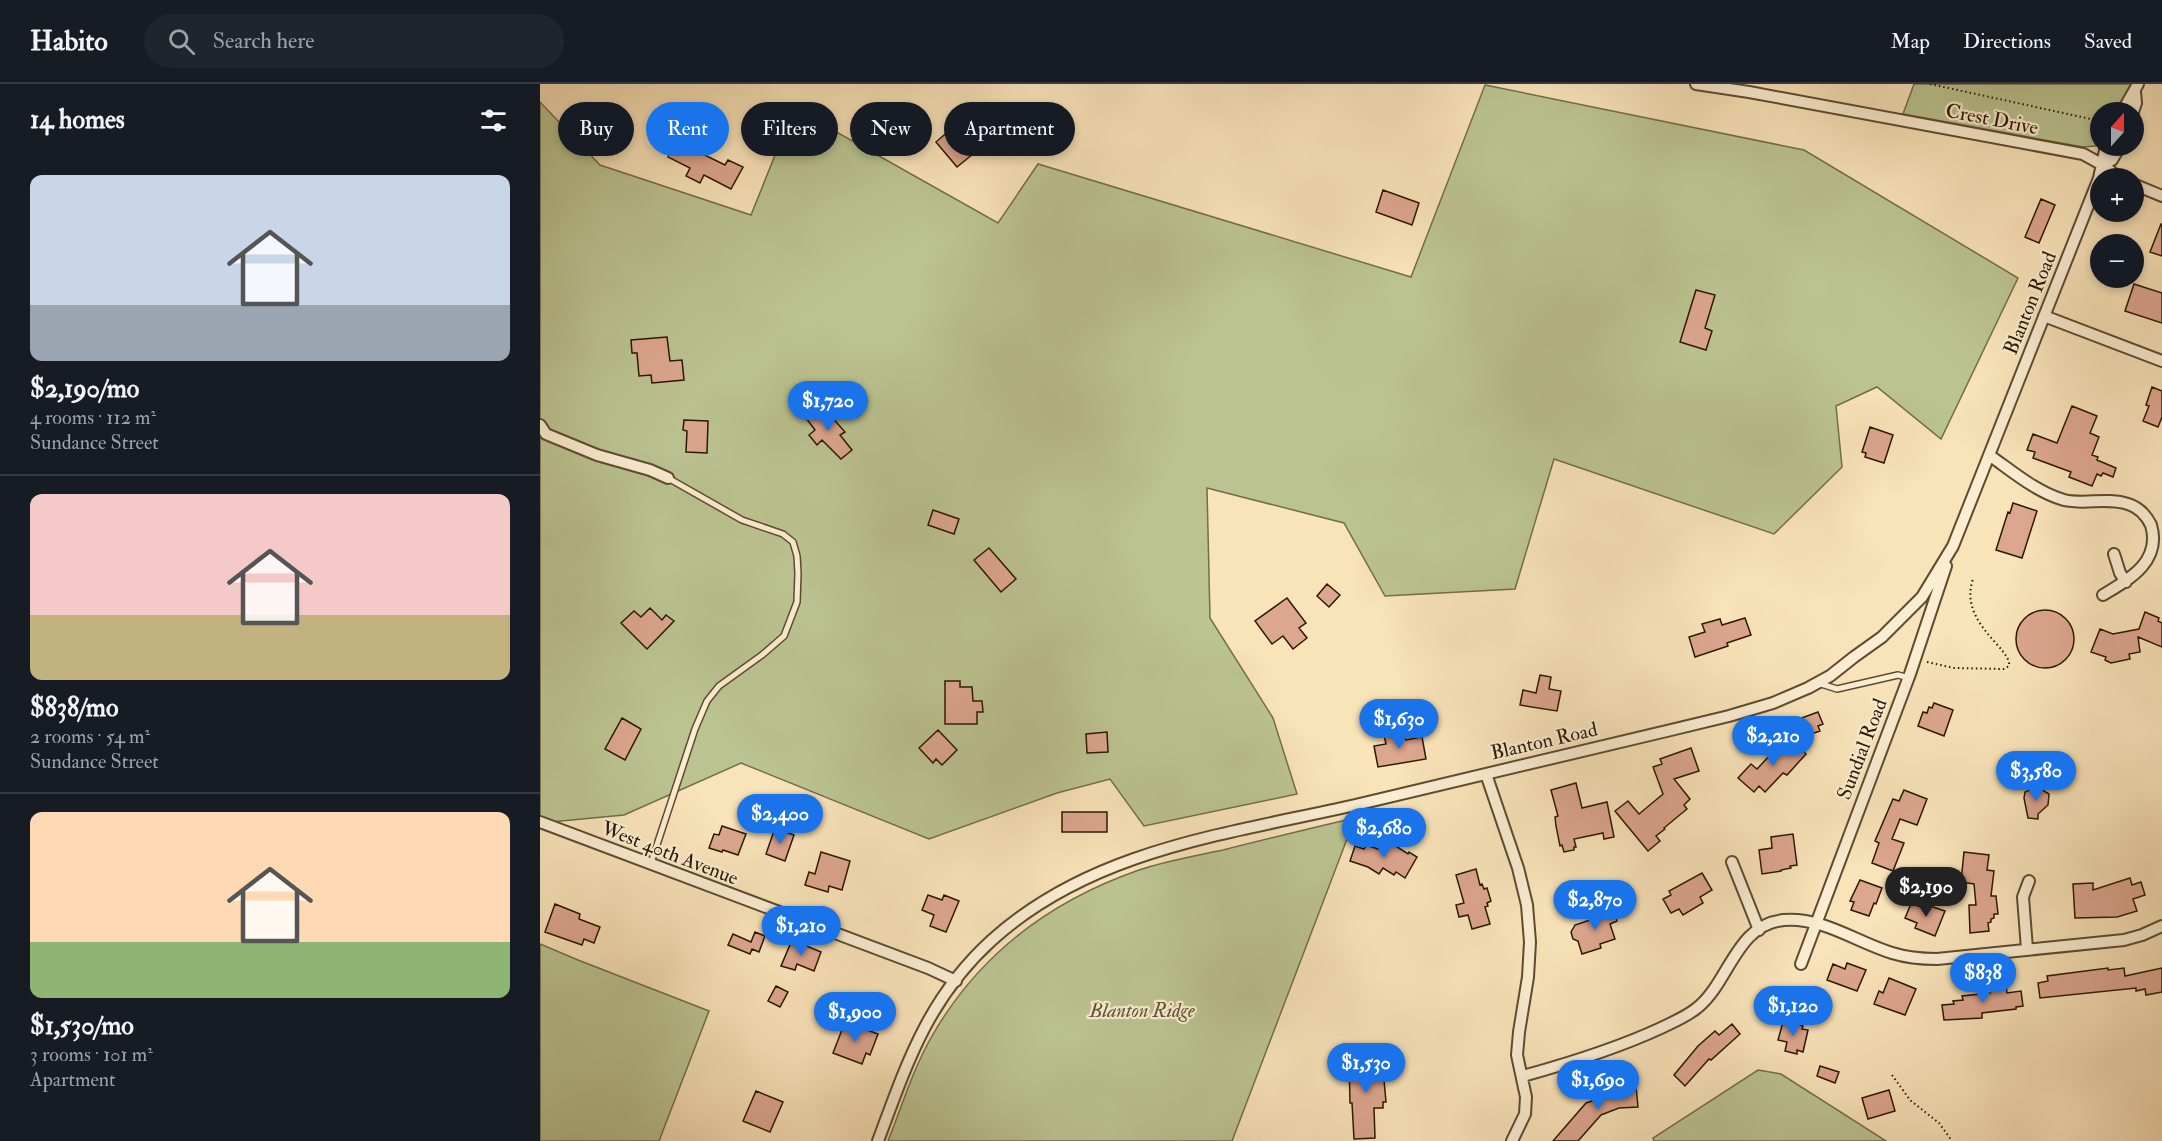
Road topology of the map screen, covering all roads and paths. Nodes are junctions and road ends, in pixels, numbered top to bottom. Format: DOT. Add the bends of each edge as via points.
graph roads {
  1 [pos="1696,84"];
  2 [pos="1930,84"];
  3 [pos="2136,88"];
  4 [pos="2126,102"];
  5 [pos="2090,119"];
  6 [pos="2104,156"];
  7 [pos="2114,156"];
  8 [pos="2103,165"];
  9 [pos="2107,168"];
  10 [pos="2144,189"];
  11 [pos="2162,196"];
  12 [pos="2044,316"];
  13 [pos="2162,361"];
  14 [pos="540,425"];
  15 [pos="1989,455"];
  16 [pos="668,478"];
  17 [pos="1953,546"];
  18 [pos="2114,554"];
  19 [pos="1973,579"];
  20 [pos="2126,582"];
  21 [pos="2103,595"];
  22 [pos="1915,659"];
  23 [pos="1909,678"];
  24 [pos="1816,683"];
  25 [pos="1486,774"];
  26 [pos="540,822"];
  27 [pos="1732,862"];
  28 [pos="651,865"];
  29 [pos="2029,881"];
  30 [pos="1816,922"];
  31 [pos="2162,926"];
  32 [pos="1759,930"];
  33 [pos="2027,949"];
  34 [pos="1801,964"];
  35 [pos="956,981"];
  36 [pos="1892,1075"];
  37 [pos="1522,1076"];
  38 [pos="878,1141"];
  39 [pos="1512,1141"];
  40 [pos="1952,1141"];
  1 -- 8 [label="street, Crest Drive" via="2083,154"];
  2 -- 5 [label="path"];
  3 -- 4 [label="street"];
  6 -- 8 [label="street"];
  7 -- 8 [label="street"];
  8 -- 9 [label="street, Crest Drive"];
  8 -- 12 [label="street, Blanton Road"];
  10 -- 11 [label="street"];
  12 -- 13 [label="street"];
  12 -- 15 [label="street, Blanton Road"];
  14 -- 16 [label="street" via="546,434"];
  15 -- 17 [label="street, Blanton Road"];
  15 -- 20 [label="street" via="2051,495 2080,502 2118,501 2133,505 2144,514 2154,531 2153,557 2144,570"];
  16 -- 28 [label="lane" via="742,520 783,534 793,542 797,556 797,602 784,636 719,686 707,701 694,729"];
  17 -- 22 [label="street, Sundial Road"];
  17 -- 24 [label="street, Blanton Road" via="1922,597 1882,637"];
  18 -- 20 [label="street"];
  19 -- 22 [label="path" via="1970,593 1975,614 1991,640 2008,657 2009,666 1962,669"];
  20 -- 21 [label="street"];
  22 -- 23 [label="street, Sundial Road"];
  23 -- 24 [label="lane" via="1894,675 1837,689"];
  23 -- 30 [label="street, Sundial Road"];
  24 -- 25 [label="street, Blanton Road" via="1773,703 1729,716"];
  25 -- 35 [label="street, Blanton Road" via="1224,832 1113,866 1034,906 992,941"];
  25 -- 37 [label="street" via="1527,904 1528,977 1517,1055"];
  26 -- 28 [label="street, West 40th Avenue"];
  27 -- 32 [label="street"];
  28 -- 35 [label="street, West 40th Avenue"];
  29 -- 33 [label="street" via="2024,897"];
  30 -- 32 [label="street" via="1782,920"];
  30 -- 33 [label="street" via="1890,953 1915,959"];
  30 -- 34 [label="street, Sundial Road"];
  31 -- 33 [label="street" via="2124,940"];
  32 -- 37 [label="street" via="1743,943 1720,982 1696,1009 1632,1041"];
  35 -- 38 [label="street, Blanton Road" via="919,1036"];
  36 -- 40 [label="path" via="1910,1100 1939,1123"];
  37 -- 39 [label="street" via="1525,1114"];
}
